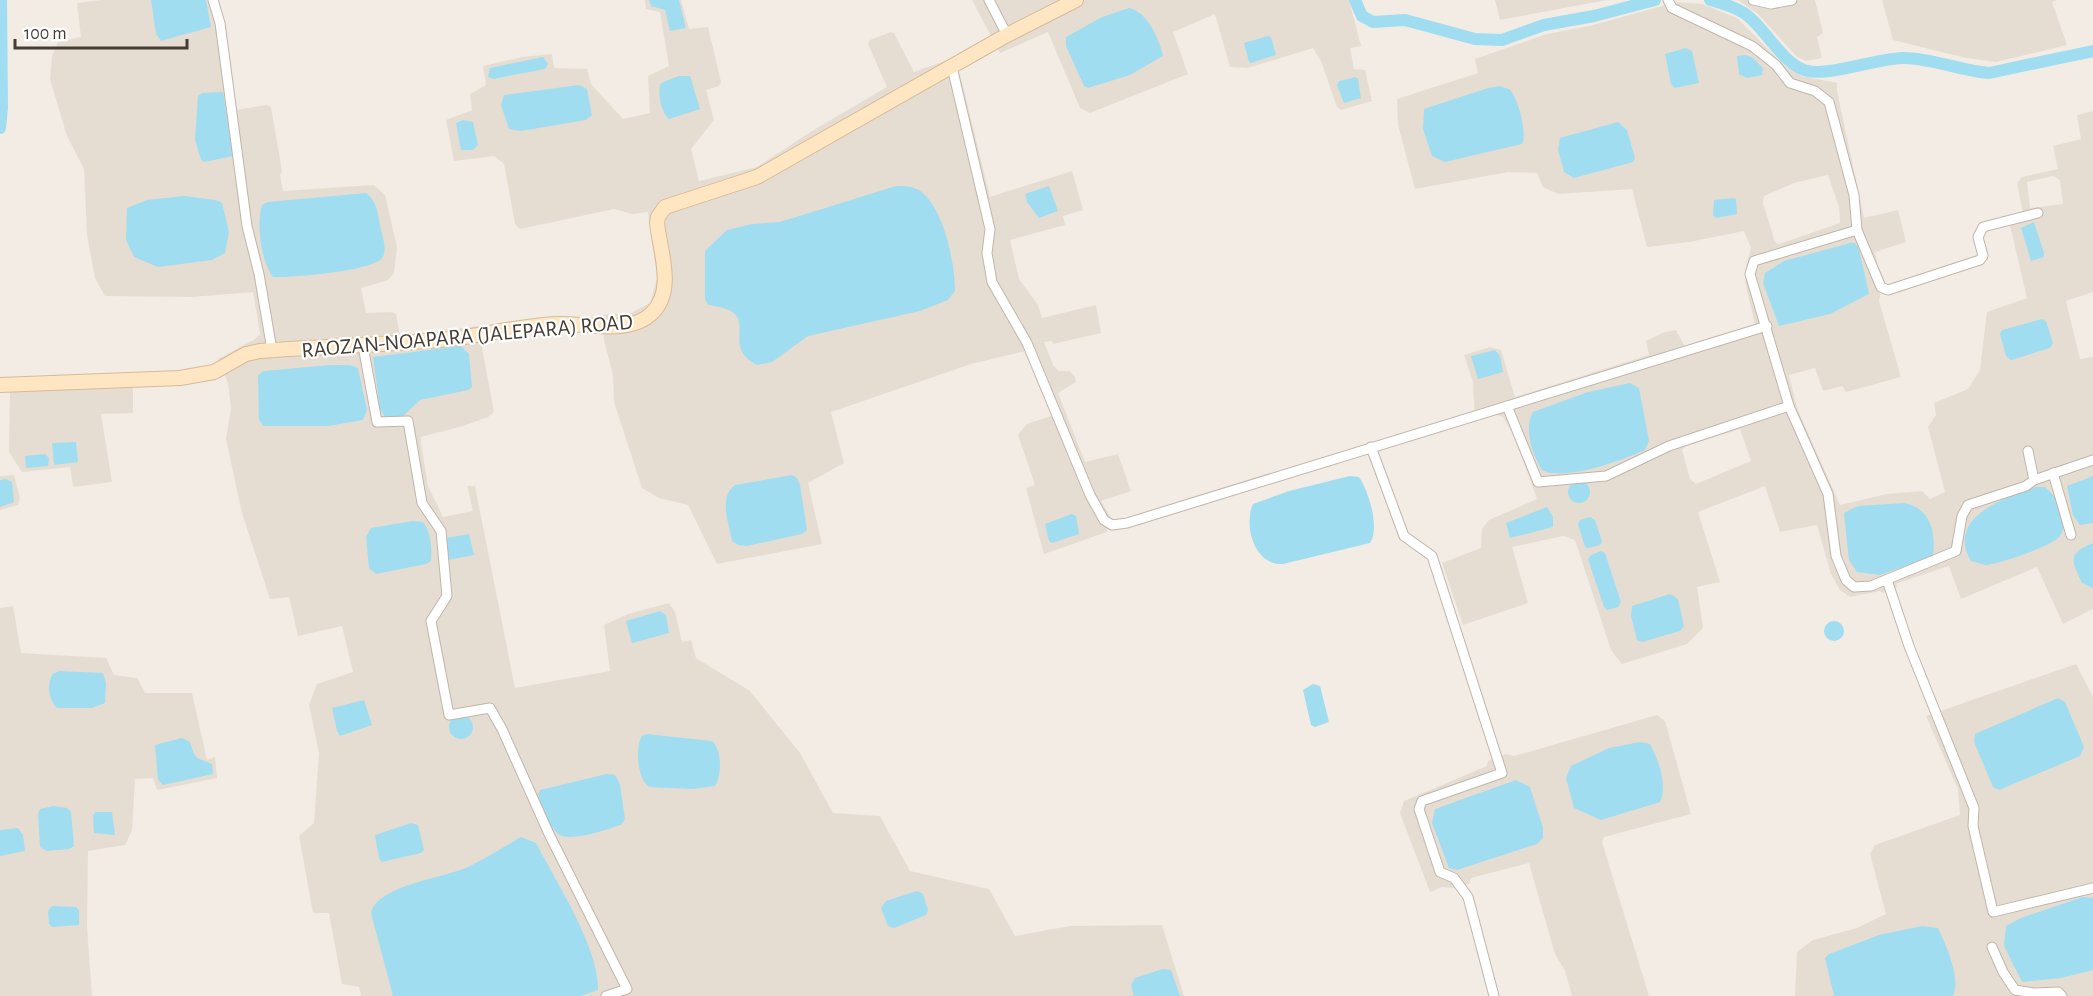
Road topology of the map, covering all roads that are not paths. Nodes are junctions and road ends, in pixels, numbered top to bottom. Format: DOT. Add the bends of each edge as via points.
graph roads {
  1 [pos="213,0"];
  2 [pos="989,0"];
  3 [pos="1076,0"];
  4 [pos="1753,0"];
  5 [pos="1792,0"];
  6 [pos="1668,1"];
  7 [pos="1007,34"];
  8 [pos="952,67"];
  9 [pos="2038,213"];
  10 [pos="1857,230"];
  11 [pos="1767,327"];
  12 [pos="363,346"];
  13 [pos="272,350"];
  14 [pos="0,385"];
  15 [pos="1507,406"];
  16 [pos="1789,406"];
  17 [pos="1371,447"];
  18 [pos="2028,451"];
  19 [pos="2093,460"];
  20 [pos="2053,473"];
  21 [pos="2034,480"];
  22 [pos="2071,535"];
  23 [pos="1887,580"];
  24 [pos="2093,888"];
  25 [pos="1992,946"];
  26 [pos="628,993"];
  27 [pos="606,996"];
  28 [pos="1494,996"];
  29 [pos="2062,996"];
  1 -- 13 [label="street" via="247,226"];
  2 -- 7 [label="street"];
  3 -- 7 [label="main road, RAOZAN-NOAPARA (JALEPARA) ROAD"];
  4 -- 5 [label="street" via="1770,4"];
  6 -- 10 [label="street" via="1672,8 1752,46 1776,65 1790,83 1815,91 1829,102 1854,195"];
  7 -- 8 [label="main road, RAOZAN-NOAPARA (JALEPARA) ROAD"];
  8 -- 12 [label="main road, RAOZAN-NOAPARA (JALEPARA) ROAD" via="757,177 665,207 657,223 664,271 663,296 652,314 640,322 558,324 452,339"];
  8 -- 17 [label="street" via="990,230 987,253 992,282 1027,342 1104,520 1112,525 1127,523"];
  9 -- 10 [label="street" via="1983,227 1978,237 1983,256 1980,260 1888,291 1881,287"];
  10 -- 11 [label="street" via="1754,261 1750,274"];
  11 -- 15 [label="street"];
  11 -- 16 [label="street"];
  12 -- 13 [label="main road, RAOZAN-NOAPARA (JALEPARA) ROAD"];
  12 -- 26 [label="street" via="377,422 408,421 422,503 441,531 447,596 431,621 449,715 490,708"];
  13 -- 14 [label="main road, RAOZAN-NOAPARA (JALEPARA) ROAD" via="246,354 214,372 180,378"];
  15 -- 16 [label="street" via="1538,482 1606,476 1669,446"];
  15 -- 17 [label="street"];
  16 -- 23 [label="street" via="1828,494 1836,556 1846,580 1854,587"];
  17 -- 28 [label="street" via="1404,536 1432,556 1502,773 1422,801 1419,809 1440,872 1454,878 1468,897"];
  18 -- 21 [label="street"];
  19 -- 20 [label="street"];
  20 -- 21 [label="street"];
  20 -- 22 [label="street"];
  21 -- 23 [label="street" via="1968,505 1962,516 1956,551"];
  23 -- 24 [label="street" via="1974,808 1973,826 1993,912"];
  25 -- 29 [label="street" via="2015,990 2058,992"];
  26 -- 27 [label="street"];
}
